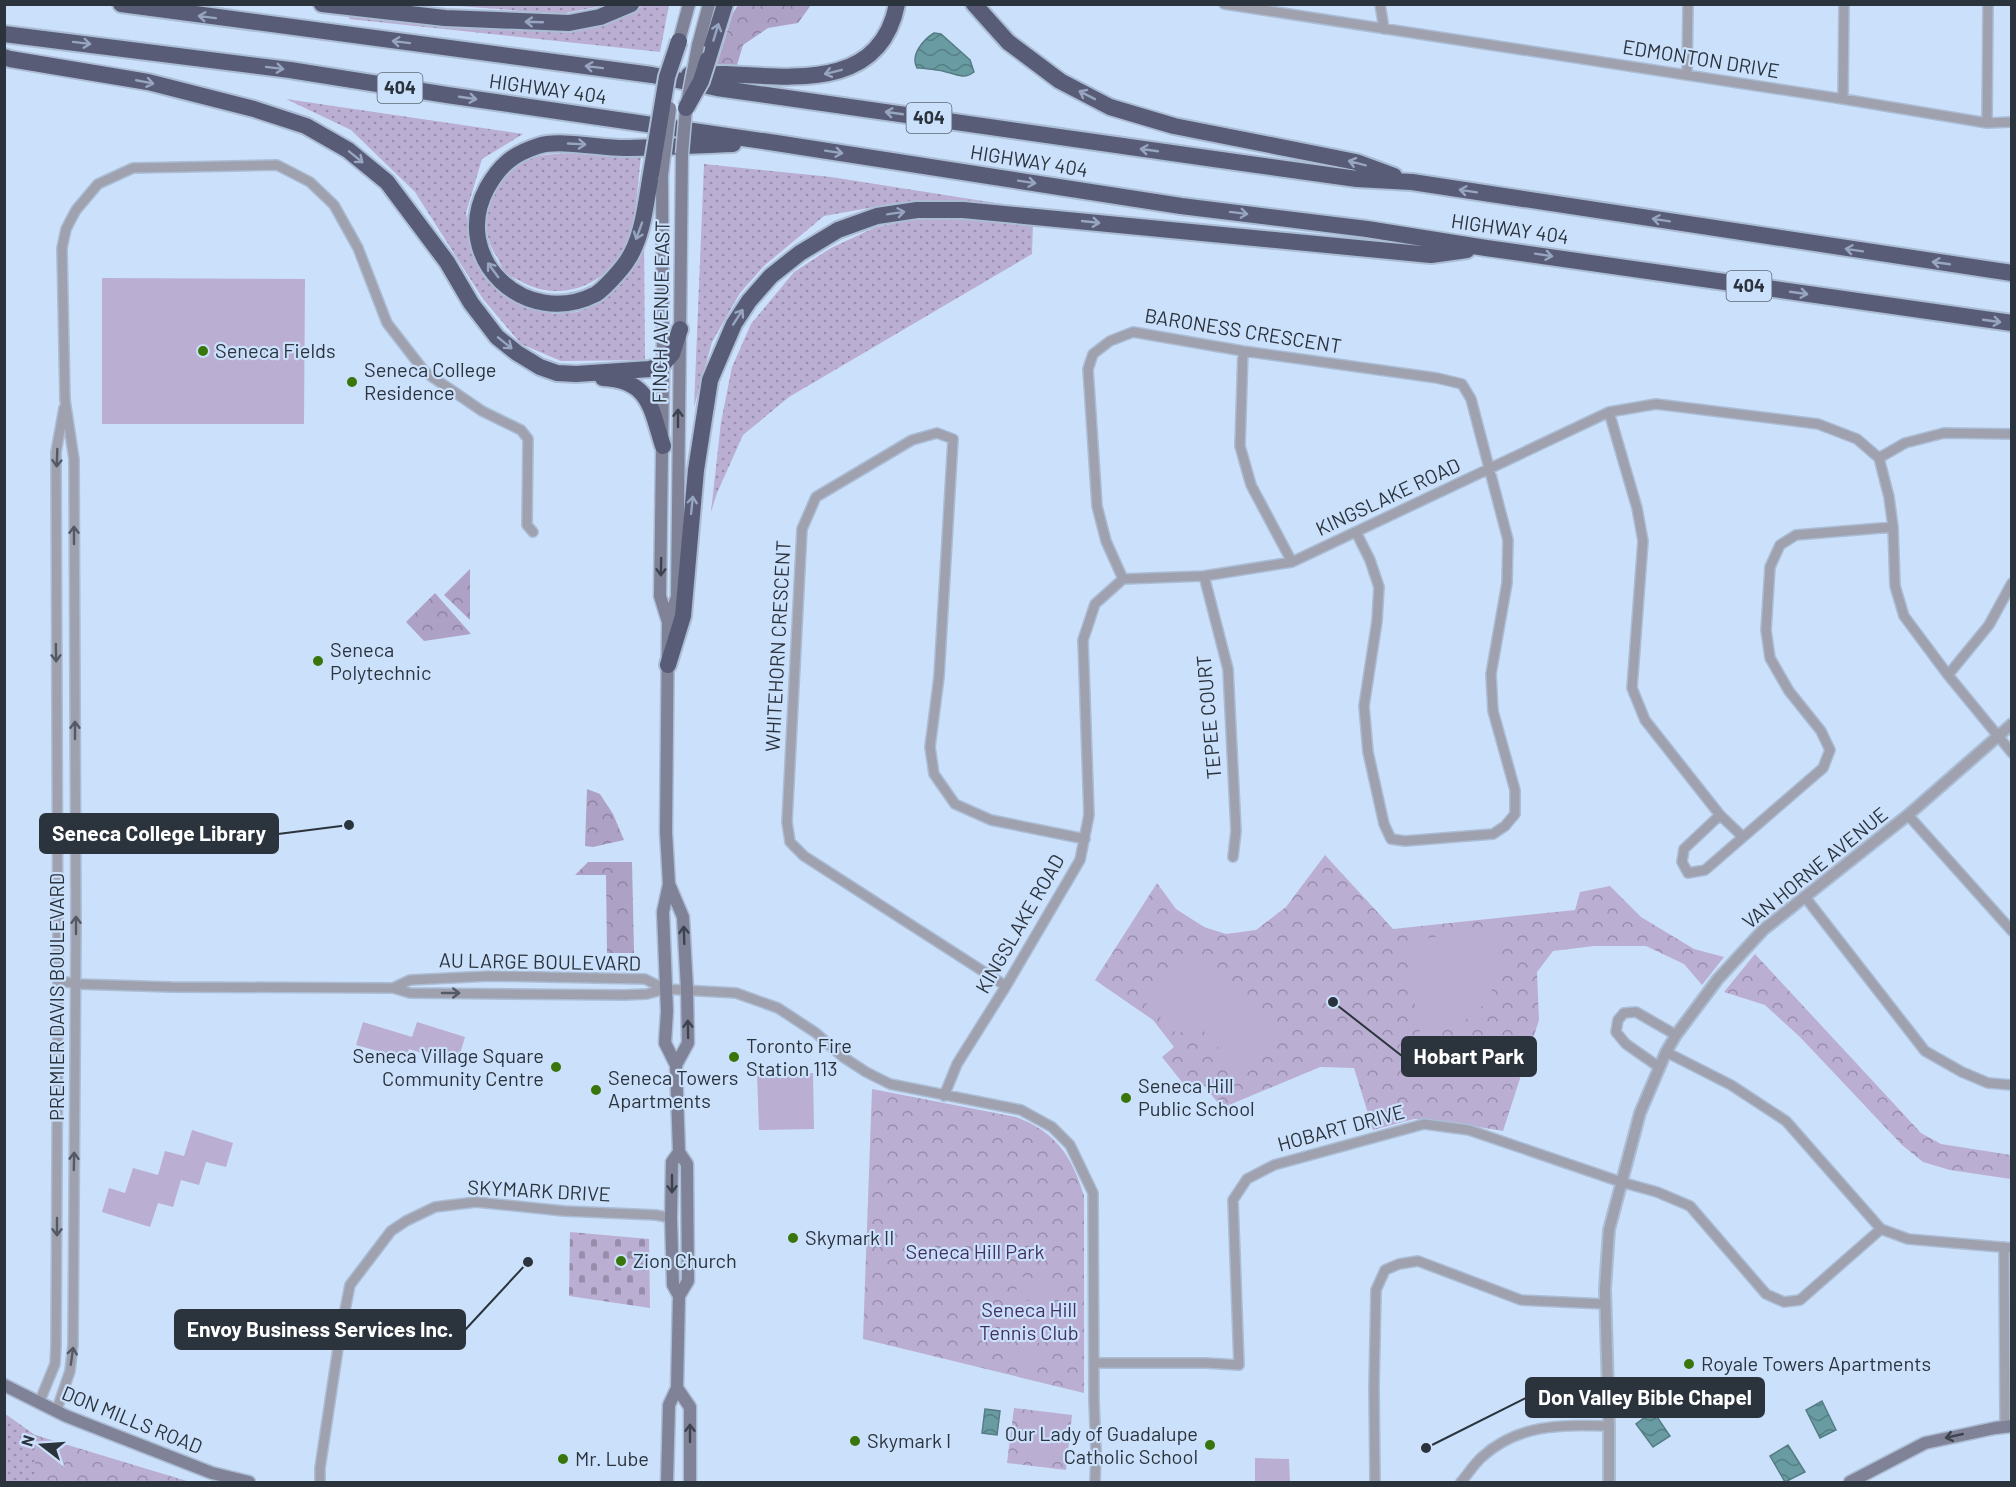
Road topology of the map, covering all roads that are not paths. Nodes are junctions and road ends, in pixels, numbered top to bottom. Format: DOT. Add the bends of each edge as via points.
graph roads {
  1 [pos="121,4"];
  2 [pos="322,4"];
  3 [pos="631,4"];
  4 [pos="689,4"];
  5 [pos="709,4"];
  6 [pos="725,4"];
  7 [pos="897,4"];
  8 [pos="974,4"];
  9 [pos="1224,4"];
  10 [pos="1380,4"];
  11 [pos="1688,4"];
  12 [pos="1844,4"];
  13 [pos="1988,4"];
  14 [pos="1384,29"];
  15 [pos="4,33"];
  16 [pos="679,41"];
  17 [pos="4,57"];
  18 [pos="652,75"];
  19 [pos="1687,75"];
  20 [pos="1843,99"];
  21 [pos="686,108"];
  22 [pos="2012,122"];
  23 [pos="1987,123"];
  24 [pos="776,142"];
  25 [pos="656,175"];
  26 [pos="1412,182"];
  27 [pos="1486,248"];
  28 [pos="2012,273"];
  29 [pos="2012,323"];
  30 [pos="680,329"];
  31 [pos="1243,351"];
  32 [pos="663,364"];
  33 [pos="576,374"];
  34 [pos="65,400"];
  35 [pos="1609,412"];
  36 [pos="2012,434"];
  37 [pos="663,446"];
  38 [pos="1879,459"];
  39 [pos="1490,468"];
  40 [pos="1893,527"];
  41 [pos="533,532"];
  42 [pos="1356,532"];
  43 [pos="1292,562"];
  44 [pos="1204,576"];
  45 [pos="1124,579"];
  46 [pos="2012,583"];
  47 [pos="668,622"];
  48 [pos="668,665"];
  49 [pos="1948,675"];
  50 [pos="2012,724"];
  51 [pos="1998,737"];
  52 [pos="2012,753"];
  53 [pos="1720,815"];
  54 [pos="1908,815"];
  55 [pos="1743,837"];
  56 [pos="1085,839"];
  57 [pos="1233,857"];
  58 [pos="669,884"];
  59 [pos="1805,897"];
  60 [pos="2012,931"];
  61 [pos="58,980"];
  62 [pos="76,984"];
  63 [pos="1006,986"];
  64 [pos="393,988"];
  65 [pos="665,989"];
  66 [pos="687,989"];
  67 [pos="1676,1035"];
  68 [pos="1666,1052"];
  69 [pos="676,1065"];
  70 [pos="1659,1067"];
  71 [pos="2012,1085"];
  72 [pos="944,1096"];
  73 [pos="679,1152"];
  74 [pos="1621,1182"];
  75 [pos="671,1218"];
  76 [pos="1881,1229"];
  77 [pos="2008,1247"];
  78 [pos="2008,1273"];
  79 [pos="679,1296"];
  80 [pos="1605,1304"];
  81 [pos="1094,1363"];
  82 [pos="4,1385"];
  83 [pos="677,1388"];
  84 [pos="39,1403"];
  85 [pos="56,1412"];
  86 [pos="1609,1426"];
  87 [pos="2008,1426"];
  88 [pos="249,1482"];
  89 [pos="320,1482"];
  90 [pos="667,1482"];
  91 [pos="690,1482"];
  92 [pos="1095,1482"];
  93 [pos="1375,1482"];
  94 [pos="1461,1482"];
  95 [pos="1609,1482"];
  96 [pos="1850,1482"];
  18 -- 1 [label="highway, HIGHWAY 404 / 404, one-way"];
  3 -- 2 [label="highway, one-way" via="600,17 569,23 444,18"];
  4 -- 16 [label="main road"];
  5 -- 21 [label="main road, FINCH AVENUE EAST, bridge"];
  21 -- 6 [label="highway, one-way, bridge" via="701,81"];
  7 -- 18 [label="highway, one-way" via="894,22 884,40 861,62 832,73 788,78"];
  26 -- 8 [label="highway, one-way" via="1356,162 1174,126 1110,106 1051,75 1008,42"];
  9 -- 14 [label="street, EDMONTON DRIVE"];
  10 -- 14 [label="street"];
  11 -- 19 [label="street"];
  12 -- 20 [label="street"];
  13 -- 23 [label="street"];
  14 -- 19 [label="street, EDMONTON DRIVE"];
  15 -- 24 [label="highway, HIGHWAY 404 / 404, one-way" via="290,70"];
  16 -- 25 [label="highway, bridge" via="666,77"];
  17 -- 33 [label="highway, one-way" via="148,82 306,126 348,150 387,182 497,337 540,367"];
  26 -- 18 [label="highway, HIGHWAY 404 / 404, one-way" via="1357,179 1184,155 717,88"];
  19 -- 20 [label="street, EDMONTON DRIVE"];
  20 -- 23 [label="street, EDMONTON DRIVE"];
  21 -- 30 [label="main road, FINCH AVENUE EAST, bridge" via="681,171"];
  22 -- 23 [label="street, EDMONTON DRIVE"];
  25 -- 24 [label="highway, one-way" via="628,261 598,293 556,304 532,301 506,286 479,247 477,222 482,198 497,171 516,154 540,145 622,148"];
  24 -- 27 [label="highway, HIGHWAY 404 / 404, one-way" via="1181,206"];
  25 -- 32 [label="main road, FINCH AVENUE EAST"];
  28 -- 26 [label="highway, HIGHWAY 404 / 404, one-way"];
  27 -- 29 [label="highway, HIGHWAY 404 / 404, one-way"];
  48 -- 27 [label="highway, one-way" via="683,616 696,470 710,380 720,352 749,301 771,276 838,230 877,216 917,210 963,210 1431,255"];
  30 -- 32 [label="highway" via="672,354"];
  47 -- 30 [label="main road, FINCH AVENUE EAST, one-way" via="677,597"];
  31 -- 39 [label="street, BARONESS CRESCENT" via="1462,384 1471,399"];
  31 -- 43 [label="street" via="1240,446 1251,485"];
  31 -- 45 [label="street, BARONESS CRESCENT" via="1133,332 1110,341 1093,354 1088,369 1097,506"];
  32 -- 33 [label="highway" via="650,369"];
  32 -- 37 [label="main road, FINCH AVENUE EAST"];
  33 -- 37 [label="highway" via="619,381 642,392"];
  34 -- 41 [label="street, PREMIER DAVIS BOULEVARD" via="62,248 76,210 98,184 133,168 278,165 310,182 334,205 358,248 387,323 425,372 482,411 521,430 528,439 526,517"];
  34 -- 61 [label="street, PREMIER DAVIS BOULEVARD, one-way" via="56,452"];
  62 -- 34 [label="street, PREMIER DAVIS BOULEVARD, one-way" via="74,452"];
  35 -- 38 [label="street, KINGSLAKE ROAD" via="1656,404 1818,424 1857,439"];
  35 -- 39 [label="street, KINGSLAKE ROAD"];
  35 -- 53 [label="street" via="1637,508 1642,541 1632,688 1645,720"];
  36 -- 38 [label="street" via="1944,433 1905,443"];
  37 -- 47 [label="main road, FINCH AVENUE EAST, one-way" via="660,596"];
  38 -- 40 [label="street"];
  39 -- 42 [label="street, KINGSLAKE ROAD"];
  39 -- 42 [label="street" via="1508,540 1507,583 1491,674 1493,711 1515,790 1515,814 1493,834 1405,842 1391,839 1384,824 1368,752 1364,706 1378,587"];
  40 -- 49 [label="street" via="1895,586 1904,616"];
  40 -- 55 [label="street" via="1796,535 1780,545 1770,567 1766,630 1770,658 1830,750 1823,768"];
  42 -- 43 [label="street, KINGSLAKE ROAD"];
  43 -- 44 [label="street, KINGSLAKE ROAD"];
  44 -- 45 [label="street, KINGSLAKE ROAD"];
  44 -- 57 [label="street, TEPEE COURT" via="1228,669 1236,831"];
  45 -- 56 [label="street, KINGSLAKE ROAD" via="1095,604 1083,640 1089,815"];
  46 -- 49 [label="street" via="1989,625"];
  47 -- 48 [label="main road, FINCH AVENUE EAST"];
  48 -- 58 [label="main road, FINCH AVENUE EAST"];
  49 -- 51 [label="street"];
  50 -- 51 [label="street, VAN HORNE AVENUE"];
  51 -- 52 [label="street"];
  51 -- 54 [label="street, VAN HORNE AVENUE"];
  53 -- 55 [label="street"];
  53 -- 55 [label="street" via="1684,849 1682,862 1688,873 1705,870"];
  54 -- 59 [label="street, VAN HORNE AVENUE"];
  54 -- 60 [label="street"];
  56 -- 63 [label="street, KINGSLAKE ROAD" via="1080,860"];
  56 -- 63 [label="street, WHITEHORN CRESCENT" via="991,820 955,804 933,774 930,747 939,677 953,439 937,433 912,440 816,497 802,528 787,822 790,842 804,856"];
  58 -- 65 [label="main road, FINCH AVENUE EAST" via="663,912"];
  66 -- 58 [label="main road, FINCH AVENUE EAST, one-way" via="683,917"];
  59 -- 67 [label="street, VAN HORNE AVENUE" via="1763,930"];
  59 -- 71 [label="street" via="1925,1051 1988,1083"];
  61 -- 62 [label="street, AU LARGE BOULEVARD"];
  61 -- 84 [label="street, PREMIER DAVIS BOULEVARD, one-way" via="56,1346 55,1364"];
  62 -- 64 [label="street, AU LARGE BOULEVARD"];
  85 -- 62 [label="street, PREMIER DAVIS BOULEVARD, one-way" via="70,1371 73,1345"];
  63 -- 72 [label="street, KINGSLAKE ROAD" via="957,1064"];
  64 -- 65 [label="street, AU LARGE BOULEVARD, one-way" via="410,993 625,994"];
  64 -- 65 [label="street, AU LARGE BOULEVARD" via="410,980 490,976 645,979"];
  65 -- 66 [label="street"];
  65 -- 69 [label="main road, FINCH AVENUE EAST" via="665,1043"];
  69 -- 66 [label="main road, FINCH AVENUE EAST, one-way" via="688,1043"];
  66 -- 72 [label="street" via="736,993 778,1008 866,1072 890,1084"];
  67 -- 68 [label="street, VAN HORNE AVENUE"];
  67 -- 70 [label="street" via="1636,1012 1624,1013 1618,1020 1616,1032 1626,1044"];
  68 -- 70 [label="street, VAN HORNE AVENUE"];
  68 -- 76 [label="street" via="1731,1085 1786,1121"];
  69 -- 73 [label="main road, FINCH AVENUE EAST"];
  70 -- 74 [label="street, VAN HORNE AVENUE" via="1640,1113"];
  72 -- 81 [label="street" via="1021,1110 1052,1127 1070,1145 1093,1193"];
  73 -- 75 [label="main road, FINCH AVENUE EAST, one-way" via="672,1162"];
  73 -- 79 [label="main road, FINCH AVENUE EAST" via="687,1164 689,1238 688,1281"];
  74 -- 76 [label="street, HOBART DRIVE" via="1690,1206 1766,1294 1784,1302 1800,1300"];
  74 -- 80 [label="street, VAN HORNE AVENUE" via="1609,1230"];
  74 -- 81 [label="street, HOBART DRIVE" via="1469,1131 1424,1124 1274,1165 1247,1179 1233,1200 1239,1365"];
  75 -- 79 [label="main road, FINCH AVENUE EAST" via="673,1285"];
  75 -- 89 [label="street, SKYMARK DRIVE" via="476,1202 435,1208 391,1232 350,1285"];
  76 -- 77 [label="street" via="1908,1239"];
  77 -- 78 [label="street"];
  78 -- 87 [label="street"];
  79 -- 83 [label="main road, FINCH AVENUE EAST"];
  80 -- 86 [label="street, VAN HORNE AVENUE"];
  80 -- 93 [label="street" via="1521,1300 1418,1261 1385,1270 1376,1290"];
  81 -- 92 [label="street"];
  82 -- 84 [label="main road, DON MILLS ROAD"];
  83 -- 90 [label="main road, FINCH AVENUE EAST" via="669,1405"];
  91 -- 83 [label="main road, FINCH AVENUE EAST, one-way" via="690,1407"];
  84 -- 85 [label="main road, DON MILLS ROAD"];
  85 -- 88 [label="main road, DON MILLS ROAD" via="212,1473"];
  86 -- 94 [label="street" via="1563,1425 1521,1432 1481,1458"];
  86 -- 95 [label="street, VAN HORNE AVENUE"];
  87 -- 96 [label="main road, one-way" via="1925,1443"];
}
